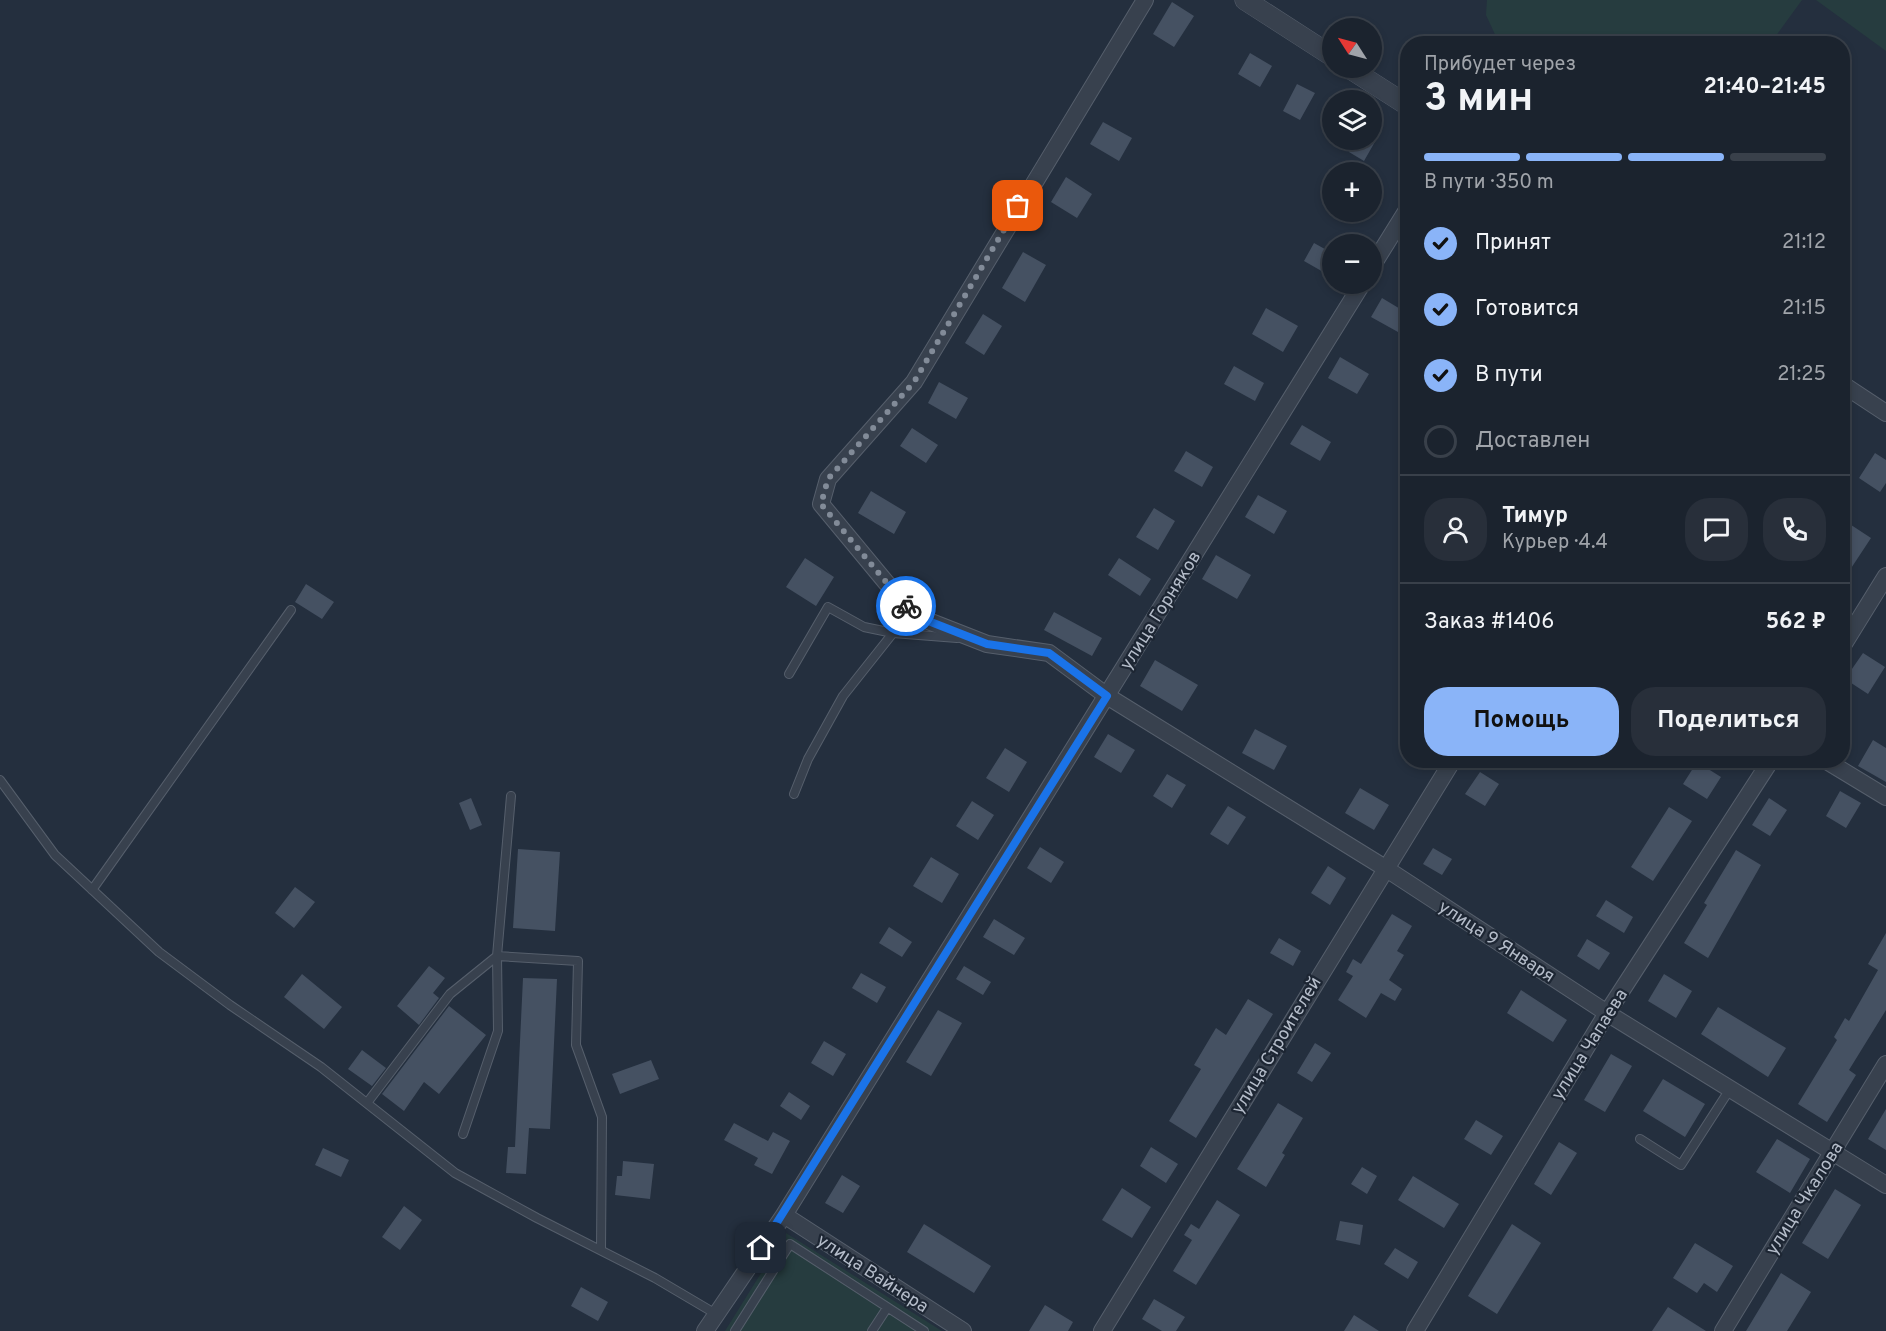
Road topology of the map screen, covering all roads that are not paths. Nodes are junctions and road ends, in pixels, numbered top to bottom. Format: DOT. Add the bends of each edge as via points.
graph roads {
  1 [pos="1145,0"];
  2 [pos="1245,0"];
  3 [pos="1322,50"];
  4 [pos="1365,78"];
  5 [pos="1400,101"];
  6 [pos="1400,221"];
  7 [pos="1382,250"];
  8 [pos="1356,294"];
  9 [pos="1850,389"];
  10 [pos="1886,413"];
  11 [pos="1886,576"];
  12 [pos="291,610"];
  13 [pos="893,633"];
  14 [pos="1850,634"];
  15 [pos="975,639"];
  16 [pos="789,674"];
  17 [pos="1107,696"];
  18 [pos="1448,768"];
  19 [pos="1766,768"];
  20 [pos="1838,768"];
  21 [pos="0,780"];
  22 [pos="794,794"];
  23 [pos="511,796"];
  24 [pos="1886,797"];
  25 [pos="1384,868"];
  26 [pos="92,890"];
  27 [pos="497,956"];
  28 [pos="1607,1013"];
  29 [pos="1886,1064"];
  30 [pos="1730,1089"];
  31 [pos="367,1103"];
  32 [pos="463,1134"];
  33 [pos="1640,1139"];
  34 [pos="1833,1152"];
  35 [pos="1886,1185"];
  36 [pos="784,1215"];
  37 [pos="601,1251"];
  38 [pos="886,1308"];
  39 [pos="716,1314"];
  40 [pos="705,1331"];
  41 [pos="735,1331"];
  42 [pos="872,1331"];
  43 [pos="924,1331"];
  44 [pos="963,1331"];
  45 [pos="1102,1331"];
  46 [pos="1415,1331"];
  47 [pos="1723,1331"];
  1 -- 15 [label="street, улица 9 Января" via="914,382 828,479 821,504 913,615"];
  2 -- 3 [label="street"];
  4 -- 5 [label="street"];
  6 -- 7 [label="street"];
  8 -- 17 [label="street, улица Горняков"];
  9 -- 10 [label="street"];
  11 -- 14 [label="street"];
  12 -- 26 [label="lane"];
  13 -- 15 [label="lane"];
  13 -- 16 [label="lane" via="864,627 828,607"];
  13 -- 22 [label="lane" via="843,696 808,759"];
  15 -- 17 [label="street, улица 9 Января" via="1049,653"];
  17 -- 25 [label="street, улица 9 Января"];
  17 -- 36 [label="street, улица Горняков"];
  18 -- 25 [label="street, улица Строителей"];
  19 -- 28 [label="street, улица Чапаева"];
  20 -- 24 [label="street"];
  21 -- 26 [label="lane" via="55,855"];
  23 -- 27 [label="lane"];
  25 -- 28 [label="street, улица 9 Января"];
  25 -- 45 [label="street, улица Строителей"];
  26 -- 31 [label="lane" via="159,952"];
  27 -- 31 [label="lane" via="450,994"];
  27 -- 32 [label="lane" via="498,1031"];
  27 -- 37 [label="lane" via="578,960 576,1045 602,1117"];
  28 -- 30 [label="street, улица 9 Января"];
  28 -- 46 [label="street, улица Чапаева"];
  29 -- 34 [label="street, улица Чкалова"];
  30 -- 33 [label="lane" via="1681,1164"];
  30 -- 34 [label="street, улица 9 Января"];
  31 -- 37 [label="lane" via="455,1173"];
  34 -- 35 [label="street, улица 9 Января"];
  34 -- 47 [label="street, улица Чкалова"];
  36 -- 39 [label="street, улица Горняков"];
  36 -- 44 [label="street, улица Вайнера"];
  37 -- 39 [label="lane"];
  38 -- 41 [label="lane" via="790,1244"];
  38 -- 42 [label="lane"];
  38 -- 43 [label="lane"];
  39 -- 40 [label="street, улица Горняков"];
}
